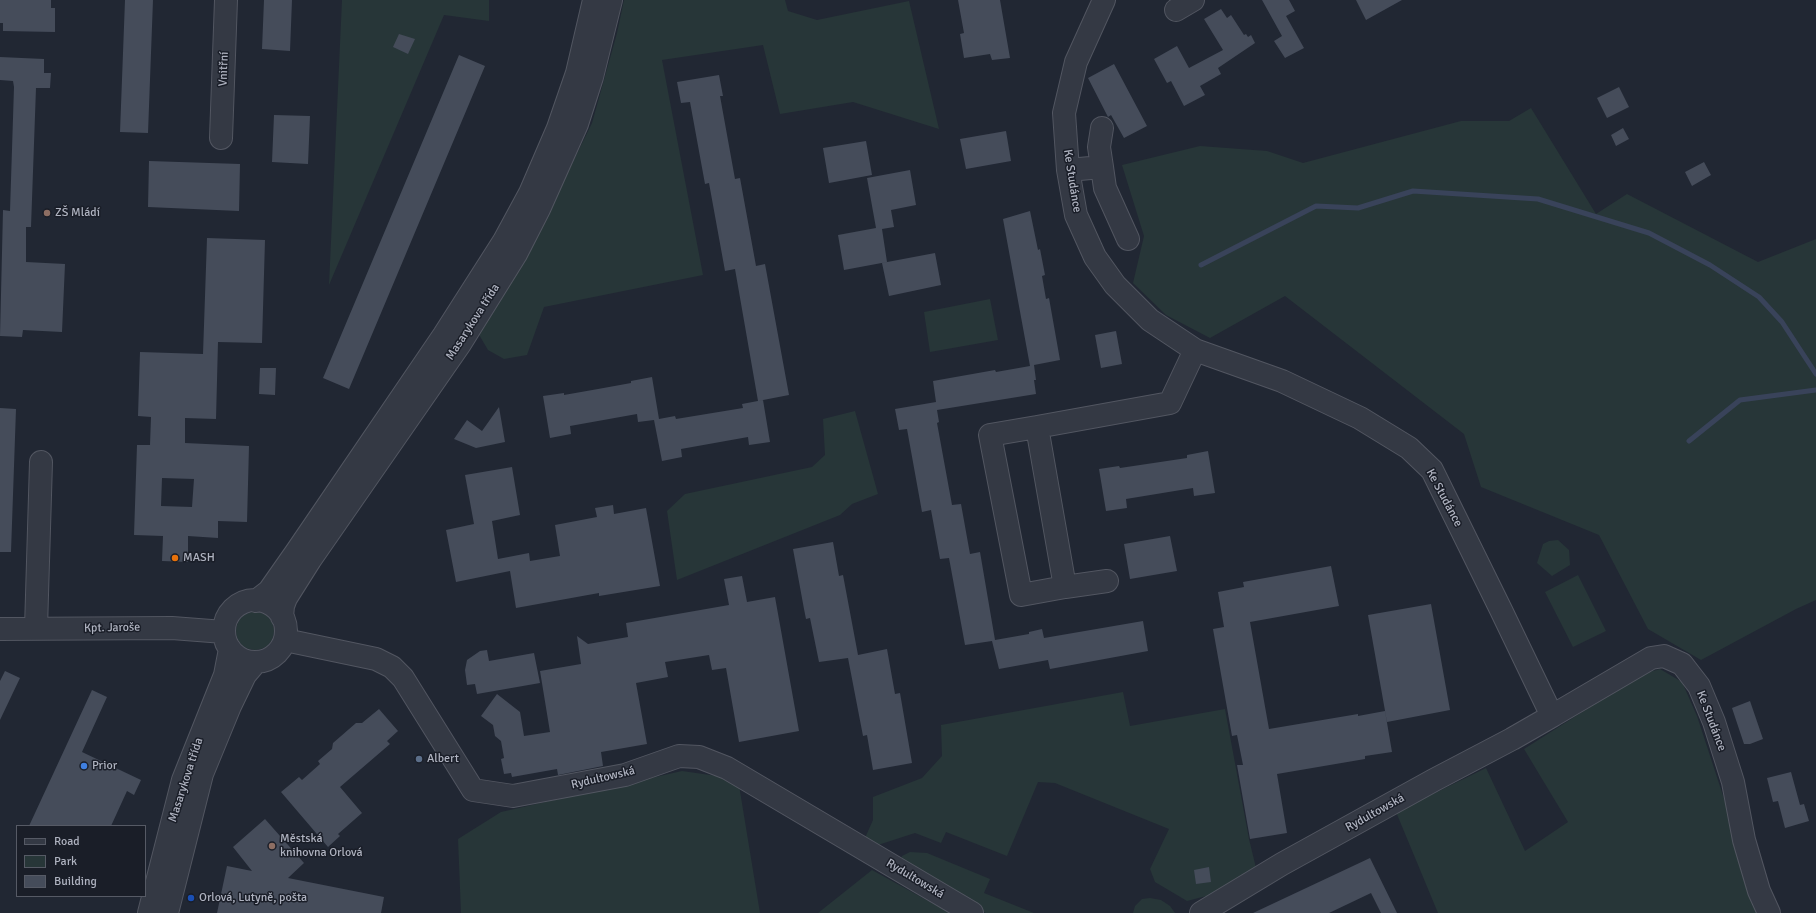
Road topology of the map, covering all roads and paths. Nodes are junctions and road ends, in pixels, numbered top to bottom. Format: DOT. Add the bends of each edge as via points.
graph roads {
  1 [pos="226,0"];
  2 [pos="594,0"];
  3 [pos="611,0"];
  4 [pos="1104,0"];
  5 [pos="1102,128"];
  6 [pos="222,138"];
  7 [pos="1102,167"];
  8 [pos="1068,170"];
  9 [pos="1128,239"];
  10 [pos="1195,350"];
  11 [pos="1037,427"];
  12 [pos="41,462"];
  13 [pos="1107,581"];
  14 [pos="1065,588"];
  15 [pos="256,601"];
  16 [pos="282,617"];
  17 [pos="36,628"];
  18 [pos="0,629"];
  19 [pos="285,640"];
  20 [pos="227,641"];
  21 [pos="256,662"];
  22 [pos="1552,716"];
  23 [pos="149,913"];
  24 [pos="167,913"];
  25 [pos="972,913"];
  26 [pos="1201,913"];
  27 [pos="1769,913"];
  1 -- 6 [label="street, Vnitřní"];
  2 -- 15 [label="street, Masarykova třída" via="582,52 558,128 530,193 504,241 444,335 297,551 269,591"];
  3 -- 16 [label="street, Masarykova třída" via="592,77 577,124 516,254 460,344 310,560 286,598"];
  4 -- 8 [label="street, Ke Studánce" via="1076,62 1064,113"];
  5 -- 7 [label="street" via="1099,147"];
  7 -- 8 [label="street"];
  7 -- 9 [label="street" via="1105,188"];
  8 -- 10 [label="street, Ke Studánce" via="1076,215 1095,257 1115,285 1150,320"];
  10 -- 11 [label="street" via="1170,403"];
  10 -- 22 [label="street, Ke Studánce" via="1282,381 1360,418 1409,448 1432,470"];
  11 -- 14 [label="street"];
  11 -- 14 [label="street" via="990,435 1021,595"];
  12 -- 17 [label="street"];
  13 -- 14 [label="street"];
  15 -- 16 [label="street" via="273,606"];
  15 -- 20 [label="street" via="234,608 226,619"];
  16 -- 19 [label="street" via="286,632"];
  17 -- 18 [label="street, Kpt. Jaroše"];
  17 -- 20 [label="street, Kpt. Jaroše" via="172,628"];
  19 -- 21 [label="street" via="273,656"];
  19 -- 25 [label="street, Rydultowská" via="376,659 392,667 403,678 473,790 513,796 625,775 679,756 699,757 727,768"];
  20 -- 21 [label="street" via="242,659"];
  20 -- 23 [label="street, Masarykova třída" via="225,675 185,774"];
  21 -- 24 [label="street, Masarykova třída" via="245,675 230,706 202,774"];
  22 -- 26 [label="street, Rydultowská" via="1282,864"];
  22 -- 27 [label="street, Ke Studánce" via="1650,658 1664,656 1682,664 1699,686 1714,722 1733,782 1744,840 1759,891"];
}
